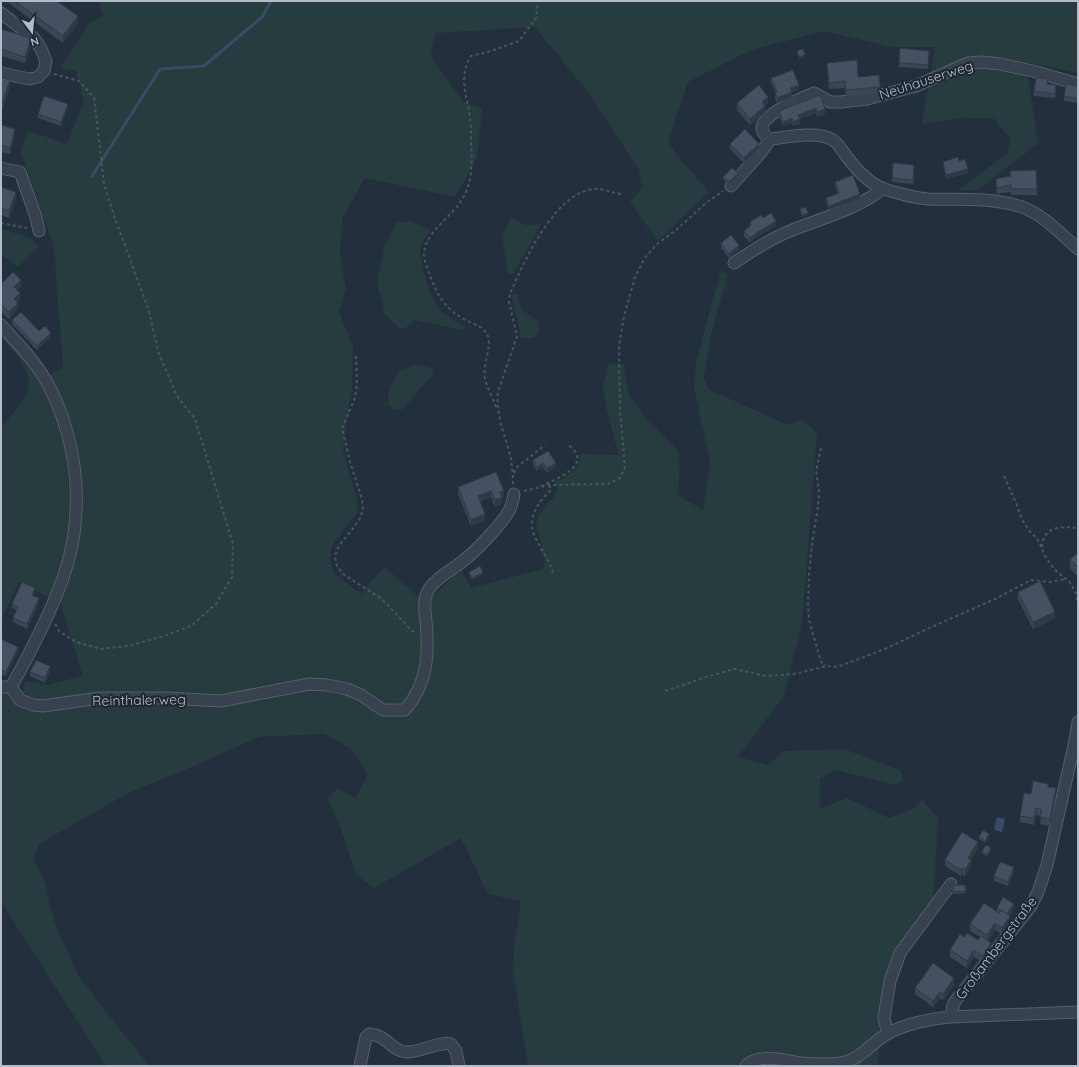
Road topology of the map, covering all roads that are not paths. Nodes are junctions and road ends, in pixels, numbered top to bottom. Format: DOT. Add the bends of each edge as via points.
graph roads {
  1 [pos="1,13"];
  2 [pos="1,73"];
  3 [pos="1078,84"];
  4 [pos="771,139"];
  5 [pos="1,168"];
  6 [pos="731,186"];
  7 [pos="883,188"];
  8 [pos="39,231"];
  9 [pos="1078,249"];
  10 [pos="734,264"];
  11 [pos="1,325"];
  12 [pos="514,494"];
  13 [pos="6,687"];
  14 [pos="1078,722"];
  15 [pos="951,884"];
  16 [pos="1078,1012"];
  17 [pos="951,1017"];
  18 [pos="888,1034"];
  19 [pos="360,1066"];
  20 [pos="459,1066"];
  21 [pos="746,1066"];
  1 -- 2 [label="street" via="34,38 46,61 44,71 38,77 28,79"];
  3 -- 4 [label="street, Neuhauserweg" via="1000,64 968,63 916,86 867,99 830,102 814,93 767,118 763,124 763,131"];
  4 -- 6 [label="street"];
  4 -- 7 [label="street" via="810,135 832,139 862,174"];
  5 -- 8 [label="street" via="20,172"];
  7 -- 9 [label="street" via="926,199 991,201 1023,207 1038,215"];
  7 -- 10 [label="street" via="863,202 761,244"];
  11 -- 13 [label="street, Reinthalerweg" via="27,353 50,389 67,434 77,506 76,529 63,578 48,612"];
  12 -- 13 [label="street, Reinthalerweg" via="510,509 496,528 464,560 428,590 425,605 428,656 420,688 405,710 383,710 347,689 327,685 309,684 221,701 100,698 43,706 20,700"];
  14 -- 17 [label="street, Großambergstraße" via="1047,865 1038,892 1020,920 956,1000"];
  15 -- 18 [label="street" via="900,953 890,981 884,1018"];
  16 -- 17 [label="street"];
  17 -- 18 [label="street, Großambergstraße" via="922,1021"];
  18 -- 21 [label="street, Großambergstraße" via="857,1057 843,1063 821,1064 764,1058 750,1062"];
  19 -- 20 [label="street" via="366,1037 369,1034 380,1036 402,1052 451,1044 456,1051"];
}
